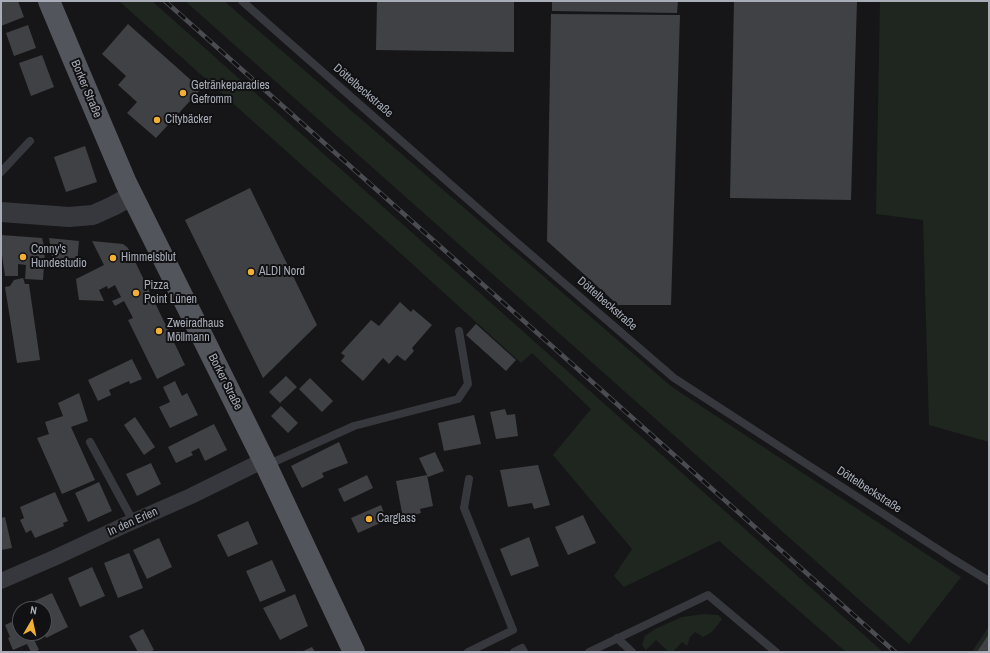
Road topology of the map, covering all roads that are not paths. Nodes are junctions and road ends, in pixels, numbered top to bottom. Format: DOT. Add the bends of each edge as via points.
graph roads {
  1 [pos="49,1"];
  2 [pos="242,1"];
  3 [pos="30,141"];
  4 [pos="1,172"];
  5 [pos="133,195"];
  6 [pos="1,212"];
  7 [pos="459,331"];
  8 [pos="90,442"];
  9 [pos="265,463"];
  10 [pos="469,479"];
  11 [pos="133,521"];
  12 [pos="989,581"];
  13 [pos="1,582"];
  14 [pos="617,638"];
  15 [pos="354,652"];
  16 [pos="468,652"];
  17 [pos="514,652"];
  18 [pos="524,652"];
  19 [pos="589,652"];
  20 [pos="632,652"];
  21 [pos="776,652"];
  1 -- 5 [label="main road, Borker Straße"];
  2 -- 12 [label="lane, Döttelbeckstraße" via="674,378"];
  3 -- 4 [label="lane"];
  5 -- 6 [label="street" via="93,214 69,217"];
  5 -- 9 [label="main road, Borker Straße"];
  7 -- 9 [label="lane" via="468,384 458,399 354,426"];
  8 -- 11 [label="lane"];
  9 -- 11 [label="street, In den Erlen"];
  9 -- 15 [label="main road, Borker Straße"];
  10 -- 16 [label="lane" via="464,508 513,630"];
  11 -- 13 [label="street, In den Erlen"];
  14 -- 19 [label="lane"];
  14 -- 20 [label="lane"];
  14 -- 21 [label="lane" via="708,594"];
  17 -- 18 [label="lane" via="522,648"];
}
